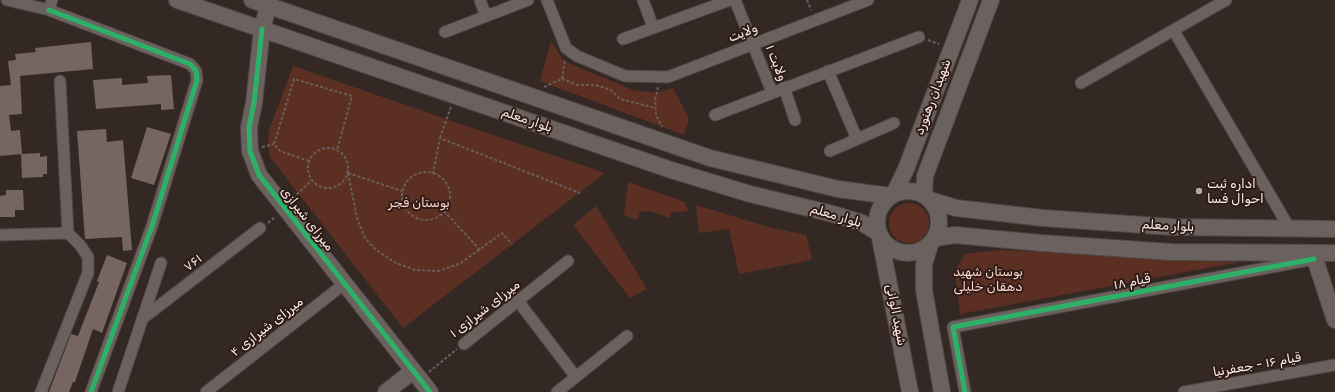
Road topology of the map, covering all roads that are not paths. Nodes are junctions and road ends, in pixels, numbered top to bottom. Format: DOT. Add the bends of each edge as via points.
graph roads {
  1 [pos="7,0"];
  2 [pos="176,0"];
  3 [pos="251,0"];
  4 [pos="480,0"];
  5 [pos="528,0"];
  6 [pos="547,0"];
  7 [pos="643,0"];
  8 [pos="730,0"];
  9 [pos="735,0"];
  10 [pos="868,0"];
  11 [pos="970,0"];
  12 [pos="991,0"];
  13 [pos="1226,0"];
  14 [pos="270,2"];
  15 [pos="50,5"];
  16 [pos="486,16"];
  17 [pos="243,22"];
  18 [pos="653,27"];
  19 [pos="262,29"];
  20 [pos="1174,31"];
  21 [pos="445,32"];
  22 [pos="919,37"];
  23 [pos="623,39"];
  24 [pos="754,45"];
  25 [pos="828,71"];
  26 [pos="60,81"];
  27 [pos="1081,83"];
  28 [pos="784,87"];
  29 [pos="772,92"];
  30 [pos="715,115"];
  31 [pos="795,120"];
  32 [pos="894,123"];
  33 [pos="857,139"];
  34 [pos="830,150"];
  35 [pos="892,195"];
  36 [pos="927,197"];
  37 [pos="260,228"];
  38 [pos="1290,229"];
  39 [pos="1335,229"];
  40 [pos="68,233"];
  41 [pos="0,235"];
  42 [pos="879,236"];
  43 [pos="933,241"];
  44 [pos="1335,253"];
  45 [pos="1313,256"];
  46 [pos="568,261"];
  47 [pos="161,263"];
  48 [pos="344,284"];
  49 [pos="518,301"];
  50 [pos="142,319"];
  51 [pos="1335,320"];
  52 [pos="627,336"];
  53 [pos="464,344"];
  54 [pos="1335,365"];
  55 [pos="576,377"];
  56 [pos="421,381"];
  57 [pos="41,392"];
  58 [pos="91,392"];
  59 [pos="118,392"];
  60 [pos="206,392"];
  61 [pos="386,392"];
  62 [pos="556,392"];
  63 [pos="910,392"];
  64 [pos="942,392"];
  65 [pos="965,392"];
  66 [pos="1184,392"];
  1 -- 15 [label="street"];
  2 -- 17 [label="main road, بلوار معلم"];
  3 -- 14 [label="main road, بلوار معلم"];
  3 -- 17 [label="main road"];
  4 -- 16 [label="street"];
  5 -- 16 [label="street"];
  6 -- 24 [label="street, ولایت" via="566,48 577,56 625,76 668,77"];
  7 -- 18 [label="street"];
  8 -- 18 [label="street"];
  9 -- 24 [label="street, ولایت ۱"];
  10 -- 24 [label="street, ولایت"];
  11 -- 35 [label="main road, شهیدان رهنورد" via="906,169"];
  12 -- 36 [label="main road, شهیدان رهنورد" via="925,176"];
  13 -- 20 [label="street"];
  14 -- 19 [label="main road, میرزای شیرازی"];
  14 -- 35 [label="main road, بلوار معلم" via="531,97 710,158 838,189"];
  15 -- 58 [label="street" via="190,64 196,71 197,80 152,226"];
  16 -- 21 [label="street"];
  17 -- 19 [label="main road, بلوار معلم"];
  18 -- 23 [label="street"];
  19 -- 42 [label="main road, بلوار معلم" via="702,181 862,223"];
  19 -- 48 [label="main road, میرزای شیرازی" via="249,127 250,151 259,174"];
  20 -- 27 [label="street"];
  20 -- 38 [label="street"];
  22 -- 25 [label="street"];
  24 -- 29 [label="street, ولایت ۱"];
  25 -- 28 [label="street"];
  25 -- 33 [label="street"];
  26 -- 40 [label="street"];
  28 -- 29 [label="street"];
  28 -- 31 [label="street"];
  29 -- 30 [label="street"];
  32 -- 33 [label="street"];
  33 -- 34 [label="street"];
  35 -- 36 [label="main road" via="908,190"];
  35 -- 42 [label="main road" via="880,206 877,214"];
  36 -- 38 [label="main road, بلوار معلم" via="956,208 1043,218 1172,227"];
  36 -- 43 [label="main road" via="939,214 938,230"];
  37 -- 50 [label="street, ۷۶۱"];
  38 -- 39 [label="main road, بلوار معلم"];
  40 -- 41 [label="street"];
  40 -- 57 [label="street" via="88,257 88,273"];
  42 -- 43 [label="main road" via="885,244 899,252 916,252"];
  42 -- 63 [label="main road, شهید الوانی"];
  43 -- 45 [label="main road, بلوار معلم" via="955,235 1041,244 1171,252"];
  43 -- 64 [label="main road" via="924,264 924,290"];
  44 -- 45 [label="main road, بلوار معلم"];
  45 -- 51 [label="main road"];
  45 -- 65 [label="street, قیام ۱۸" via="953,327"];
  46 -- 49 [label="street, میرزای شیرازی ۱"];
  47 -- 50 [label="street"];
  48 -- 56 [label="main road, میرزای شیرازی"];
  48 -- 60 [label="street, میرزای شیرازی ۴"];
  49 -- 53 [label="street, میرزای شیرازی ۱"];
  49 -- 55 [label="street"];
  50 -- 59 [label="street"];
  52 -- 55 [label="street"];
  54 -- 66 [label="street, قیام ۱۶ - جعفرنیا"];
  55 -- 62 [label="street"];
  56 -- 61 [label="main road"];
}
